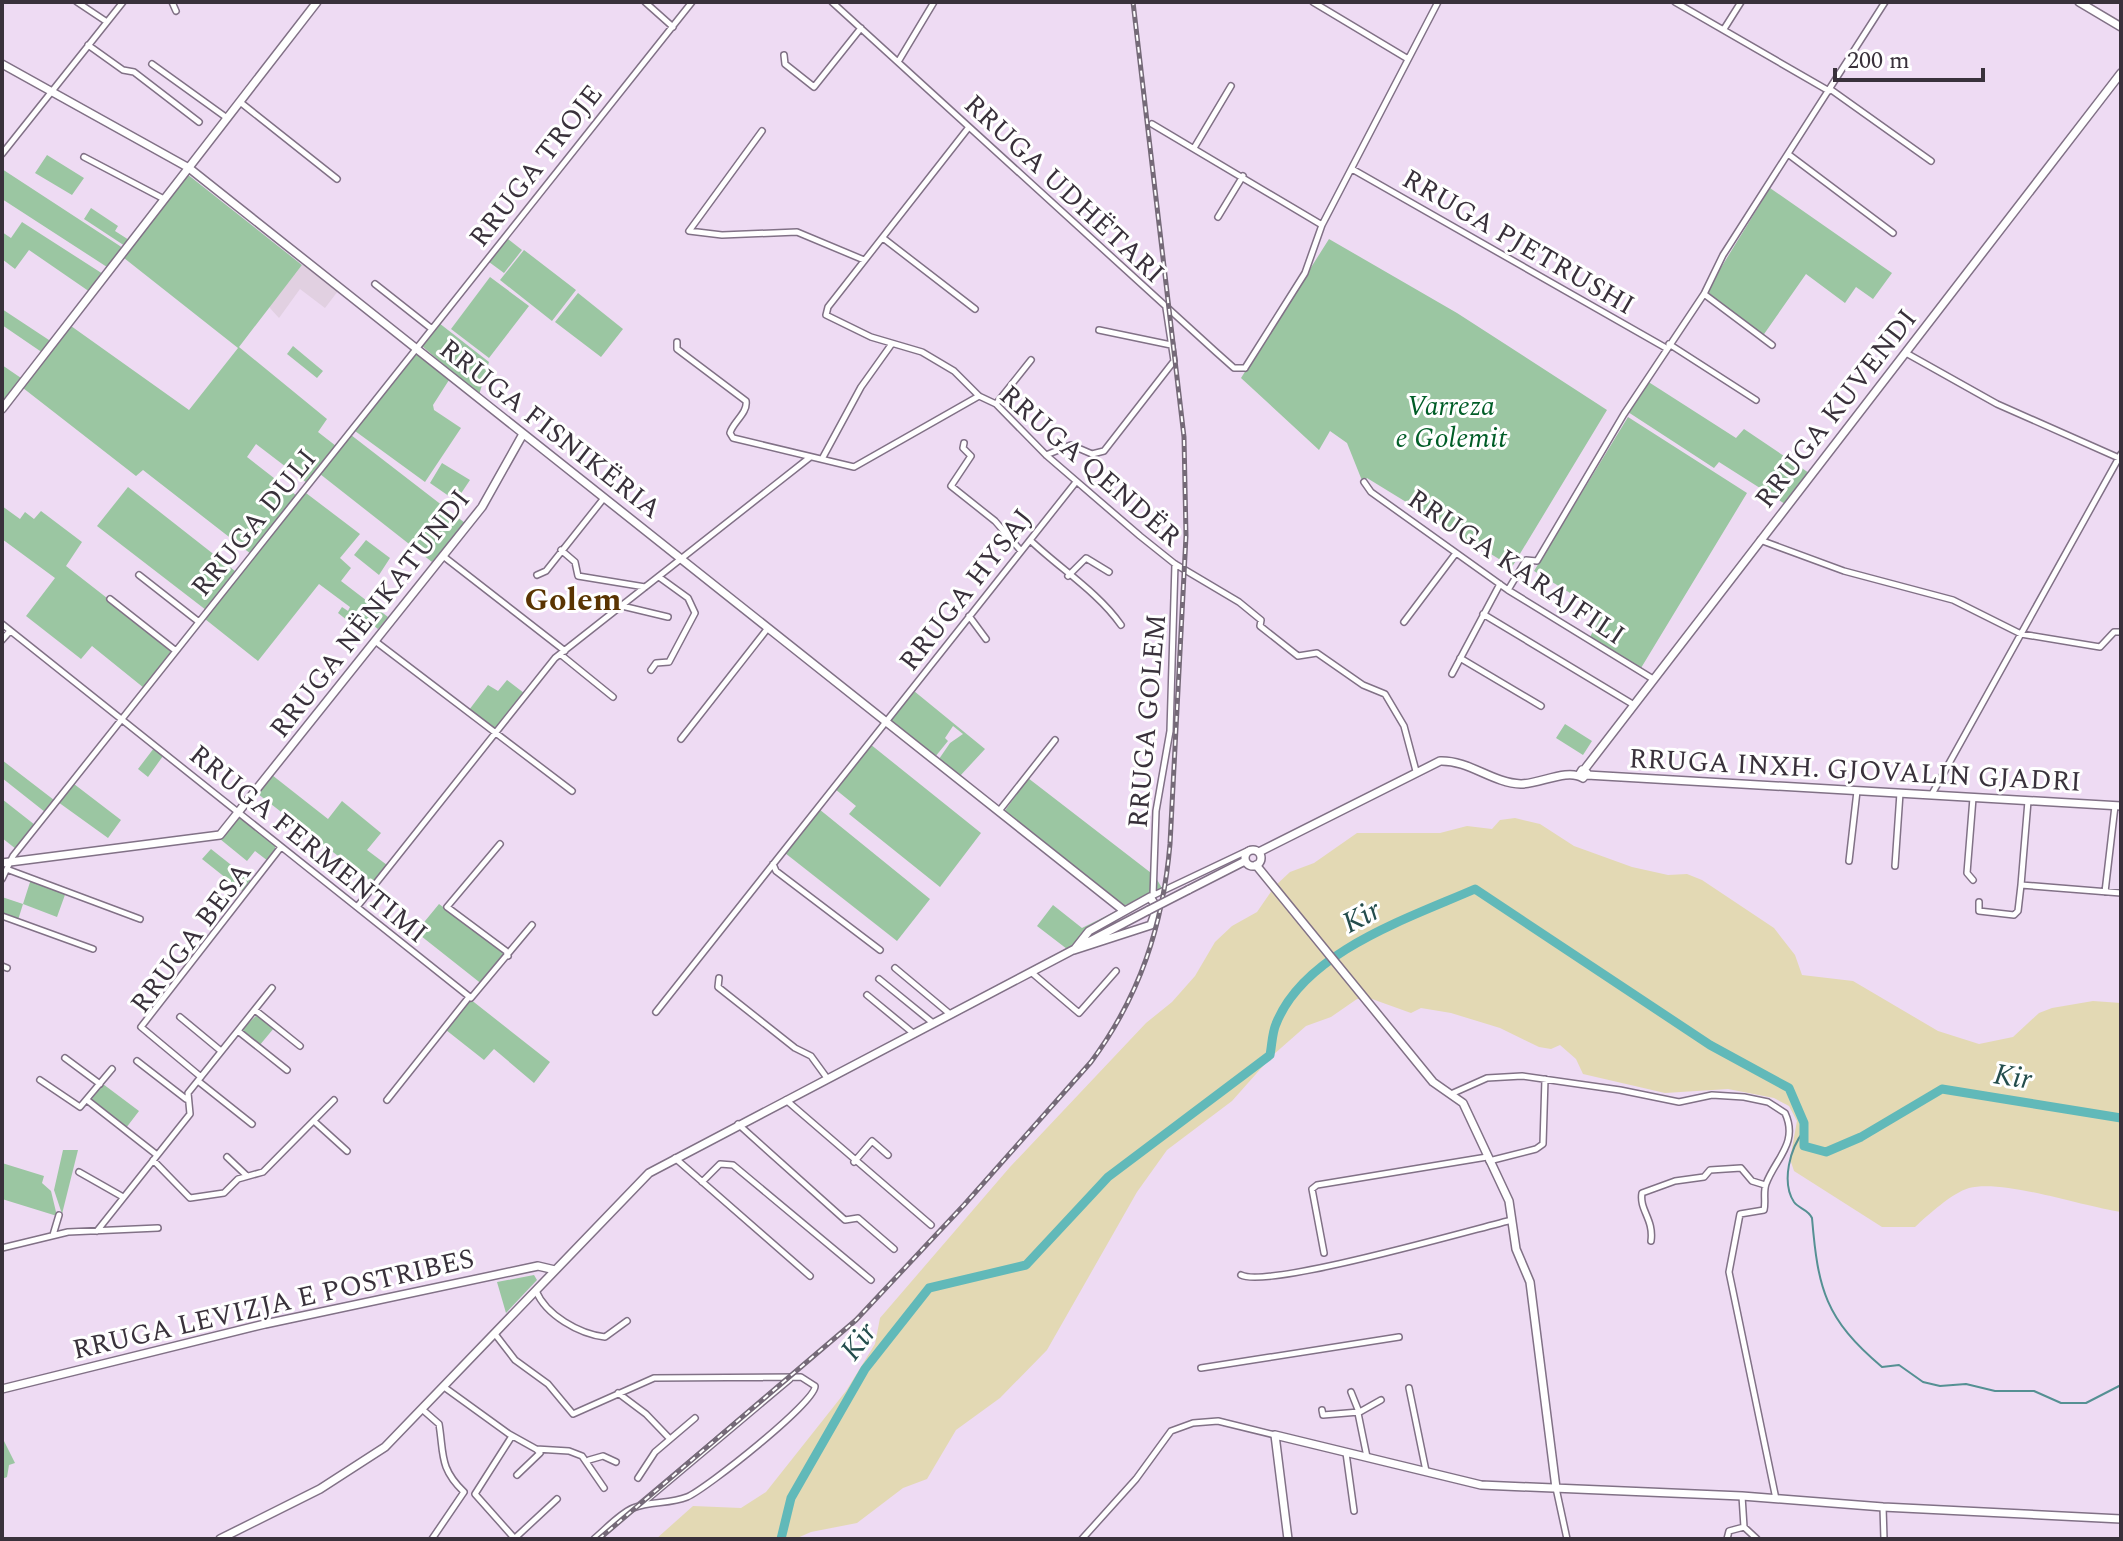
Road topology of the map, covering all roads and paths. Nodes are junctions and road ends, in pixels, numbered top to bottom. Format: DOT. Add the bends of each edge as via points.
graph roads {
  1 [pos="77,2"];
  2 [pos="123,2"];
  3 [pos="172,2"];
  4 [pos="317,2"];
  5 [pos="645,2"];
  6 [pos="692,2"];
  7 [pos="832,2"];
  8 [pos="934,2"];
  9 [pos="1313,2"];
  10 [pos="1438,2"];
  11 [pos="1675,2"];
  12 [pos="1741,2"];
  13 [pos="1885,2"];
  14 [pos="2079,2"];
  15 [pos="176,11"];
  16 [pos="107,22"];
  17 [pos="673,27"];
  18 [pos="2121,27"];
  19 [pos="861,28"];
  20 [pos="1724,29"];
  21 [pos="88,45"];
  22 [pos="784,55"];
  23 [pos="1408,59"];
  24 [pos="898,62"];
  25 [pos="2,64"];
  26 [pos="152,64"];
  27 [pos="2121,73"];
  28 [pos="1231,86"];
  29 [pos="1829,90"];
  30 [pos="52,91"];
  31 [pos="240,102"];
  32 [pos="227,118"];
  33 [pos="199,122"];
  34 [pos="1152,124"];
  35 [pos="969,127"];
  36 [pos="762,131"];
  37 [pos="1194,148"];
  38 [pos="2,154"];
  39 [pos="1788,154"];
  40 [pos="84,157"];
  41 [pos="1931,161"];
  42 [pos="189,168"];
  43 [pos="1352,169"];
  44 [pos="1243,176"];
  45 [pos="337,179"];
  46 [pos="165,199"];
  47 [pos="1218,217"];
  48 [pos="1322,225"];
  49 [pos="1893,233"];
  50 [pos="883,238"];
  51 [pos="864,260"];
  52 [pos="375,284"];
  53 [pos="1704,294"];
  54 [pos="1165,307"];
  55 [pos="975,309"];
  56 [pos="432,329"];
  57 [pos="1099,330"];
  58 [pos="677,342"];
  59 [pos="891,345"];
  60 [pos="1171,345"];
  61 [pos="1772,345"];
  62 [pos="1667,346"];
  63 [pos="416,349"];
  64 [pos="1906,353"];
  65 [pos="1031,360"];
  66 [pos="979,396"];
  67 [pos="1756,400"];
  68 [pos="996,404"];
  69 [pos="2,409"];
  70 [pos="523,434"];
  71 [pos="964,443"];
  72 [pos="1046,455"];
  73 [pos="2120,456"];
  74 [pos="809,458"];
  75 [pos="822,459"];
  76 [pos="1076,482"];
  77 [pos="1364,482"];
  78 [pos="604,498"];
  79 [pos="1030,540"];
  80 [pos="1760,540"];
  81 [pos="561,550"];
  82 [pos="1021,551"];
  83 [pos="1456,553"];
  84 [pos="442,555"];
  85 [pos="681,559"];
  86 [pos="1175,564"];
  87 [pos="1109,572"];
  88 [pos="139,575"];
  89 [pos="537,575"];
  90 [pos="1068,576"];
  91 [pos="659,577"];
  92 [pos="1500,584"];
  93 [pos="645,587"];
  94 [pos="1508,590"];
  95 [pos="110,599"];
  96 [pos="622,606"];
  97 [pos="1483,614"];
  98 [pos="969,616"];
  99 [pos="668,617"];
  100 [pos="199,622"];
  101 [pos="1404,622"];
  102 [pos="2,624"];
  103 [pos="1121,625"];
  104 [pos="768,628"];
  105 [pos="10,631"];
  106 [pos="2121,632"];
  107 [pos="2021,634"];
  108 [pos="986,639"];
  109 [pos="2,640"];
  110 [pos="375,640"];
  111 [pos="176,651"];
  112 [pos="563,652"];
  113 [pos="1460,658"];
  114 [pos="651,670"];
  115 [pos="1452,674"];
  116 [pos="1653,679"];
  117 [pos="613,697"];
  118 [pos="1634,705"];
  119 [pos="1541,706"];
  120 [pos="121,719"];
  121 [pos="886,721"];
  122 [pos="496,733"];
  123 [pos="681,739"];
  124 [pos="1055,740"];
  125 [pos="1416,771"];
  126 [pos="1583,774"];
  127 [pos="572,791"];
  128 [pos="1857,791"];
  129 [pos="1900,793"];
  130 [pos="1931,795"];
  131 [pos="1973,798"];
  132 [pos="2028,801"];
  133 [pos="2118,806"];
  134 [pos="999,811"];
  135 [pos="238,812"];
  136 [pos="500,844"];
  137 [pos="281,847"];
  138 [pos="1249,850"];
  139 [pos="1259,852"];
  140 [pos="1245,861"];
  141 [pos="1849,861"];
  142 [pos="773,864"];
  143 [pos="7,865"];
  144 [pos="1256,865"];
  145 [pos="1895,866"];
  146 [pos="2,879"];
  147 [pos="1973,880"];
  148 [pos="1156,881"];
  149 [pos="2021,885"];
  150 [pos="1165,890"];
  151 [pos="2105,892"];
  152 [pos="2121,893"];
  153 [pos="1152,897"];
  154 [pos="1979,902"];
  155 [pos="357,907"];
  156 [pos="1123,910"];
  157 [pos="2,916"];
  158 [pos="140,919"];
  159 [pos="532,925"];
  160 [pos="93,949"];
  161 [pos="880,950"];
  162 [pos="1074,950"];
  163 [pos="508,956"];
  164 [pos="895,968"];
  165 [pos="1116,971"];
  166 [pos="1031,972"];
  167 [pos="719,978"];
  168 [pos="879,979"];
  169 [pos="272,988"];
  170 [pos="867,995"];
  171 [pos="470,997"];
  172 [pos="255,1010"];
  173 [pos="656,1012"];
  174 [pos="950,1014"];
  175 [pos="180,1017"];
  176 [pos="933,1023"];
  177 [pos="238,1031"];
  178 [pos="913,1033"];
  179 [pos="300,1046"];
  180 [pos="221,1051"];
  181 [pos="65,1058"];
  182 [pos="137,1061"];
  183 [pos="112,1069"];
  184 [pos="287,1070"];
  185 [pos="827,1078"];
  186 [pos="200,1079"];
  187 [pos="1545,1079"];
  188 [pos="40,1080"];
  189 [pos="100,1084"];
  190 [pos="1451,1094"];
  191 [pos="186,1099"];
  192 [pos="785,1099"];
  193 [pos="87,1100"];
  194 [pos="334,1100"];
  195 [pos="387,1100"];
  196 [pos="315,1122"];
  197 [pos="252,1124"];
  198 [pos="737,1124"];
  199 [pos="347,1151"];
  200 [pos="888,1155"];
  201 [pos="227,1157"];
  202 [pos="155,1158"];
  203 [pos="674,1158"];
  204 [pos="1488,1159"];
  205 [pos="854,1162"];
  206 [pos="79,1172"];
  207 [pos="247,1175"];
  208 [pos="702,1182"];
  209 [pos="1765,1185"];
  210 [pos="123,1198"];
  211 [pos="59,1215"];
  212 [pos="1512,1220"];
  213 [pos="931,1225"];
  214 [pos="158,1228"];
  215 [pos="97,1231"];
  216 [pos="53,1236"];
  217 [pos="1651,1241"];
  218 [pos="2,1248"];
  219 [pos="894,1249"];
  220 [pos="1324,1253"];
  221 [pos="555,1270"];
  222 [pos="1241,1275"];
  223 [pos="810,1276"];
  224 [pos="871,1280"];
  225 [pos="536,1291"];
  226 [pos="627,1321"];
  227 [pos="495,1334"];
  228 [pos="1399,1337"];
  229 [pos="1201,1368"];
  230 [pos="790,1379"];
  231 [pos="444,1387"];
  232 [pos="1409,1388"];
  233 [pos="2,1389"];
  234 [pos="1351,1392"];
  235 [pos="618,1393"];
  236 [pos="1381,1400"];
  237 [pos="423,1410"];
  238 [pos="1322,1410"];
  239 [pos="1359,1412"];
  240 [pos="695,1418"];
  241 [pos="1275,1435"];
  242 [pos="512,1436"];
  243 [pos="670,1439"];
  244 [pos="536,1449"];
  245 [pos="1346,1452"];
  246 [pos="1367,1457"];
  247 [pos="588,1460"];
  248 [pos="616,1462"];
  249 [pos="1426,1471"];
  250 [pos="517,1475"];
  251 [pos="638,1478"];
  252 [pos="604,1488"];
  253 [pos="1556,1488"];
  254 [pos="1742,1496"];
  255 [pos="557,1499"];
  256 [pos="1777,1500"];
  257 [pos="638,1507"];
  258 [pos="1883,1507"];
  259 [pos="1354,1511"];
  260 [pos="2121,1519"];
  261 [pos="1744,1527"];
  262 [pos="220,1539"];
  263 [pos="432,1539"];
  264 [pos="514,1539"];
  265 [pos="594,1539"];
  266 [pos="1082,1539"];
  267 [pos="1288,1539"];
  268 [pos="1567,1539"];
  269 [pos="1727,1539"];
  270 [pos="1757,1539"];
  271 [pos="1884,1539"];
  1 -- 16 [label="street"];
  2 -- 16 [label="street"];
  3 -- 15 [label="street"];
  4 -- 31 [label="street"];
  5 -- 17 [label="street"];
  6 -- 17 [label="street, RRUGA TROJE"];
  7 -- 19 [label="street, RRUGA UDHËTARI"];
  8 -- 24 [label="street"];
  9 -- 23 [label="street"];
  10 -- 23 [label="street"];
  11 -- 20 [label="street"];
  12 -- 20 [label="street"];
  13 -- 29 [label="street"];
  14 -- 18 [label="street"];
  16 -- 21 [label="street"];
  17 -- 56 [label="street, RRUGA TROJE"];
  19 -- 22 [label="street" via="814,87 785,64"];
  19 -- 24 [label="street, RRUGA UDHËTARI"];
  20 -- 29 [label="street"];
  21 -- 30 [label="street"];
  21 -- 33 [label="street" via="134,72"];
  23 -- 43 [label="street"];
  24 -- 35 [label="street, RRUGA UDHËTARI"];
  25 -- 30 [label="street, RRUGA FISNIKËRIA"];
  26 -- 32 [label="street"];
  27 -- 64 [label="street, RRUGA KUVENDI"];
  28 -- 37 [label="street"];
  29 -- 39 [label="street"];
  29 -- 41 [label="street"];
  30 -- 38 [label="street"];
  30 -- 42 [label="street, RRUGA FISNIKËRIA"];
  31 -- 32 [label="street"];
  31 -- 45 [label="street"];
  32 -- 42 [label="street"];
  34 -- 37 [label="street"];
  35 -- 50 [label="street, RRUGA QENDËR"];
  35 -- 54 [label="street, RRUGA UDHËTARI"];
  36 -- 51 [label="street" via="689,231 797,232"];
  37 -- 44 [label="street"];
  39 -- 49 [label="street"];
  39 -- 53 [label="street"];
  40 -- 46 [label="street"];
  42 -- 46 [label="street"];
  42 -- 63 [label="street, RRUGA FISNIKËRIA"];
  43 -- 48 [label="street"];
  43 -- 62 [label="street, RRUGA PJETRUSHI"];
  44 -- 47 [label="street"];
  44 -- 48 [label="street"];
  46 -- 69 [label="street"];
  48 -- 54 [label="street, RRUGA UDHËTARI" via="1305,273 1246,369 1229,364"];
  50 -- 51 [label="street, RRUGA QENDËR"];
  50 -- 55 [label="street"];
  51 -- 59 [label="street, RRUGA QENDËR" via="826,315"];
  52 -- 56 [label="street"];
  53 -- 61 [label="street"];
  53 -- 62 [label="street"];
  54 -- 60 [label="street"];
  56 -- 63 [label="street, RRUGA TROJE"];
  57 -- 60 [label="street"];
  58 -- 74 [label="street" via="677,349 746,401 732,427 733,438"];
  59 -- 66 [label="street, RRUGA QENDËR" via="935,358"];
  59 -- 75 [label="street"];
  60 -- 72 [label="street" via="1174,361 1104,451 1092,454 1071,445"];
  62 -- 67 [label="street, RRUGA PJETRUSHI"];
  62 -- 94 [label="street" via="1537,561 1526,560"];
  63 -- 70 [label="street, RRUGA FISNIKËRIA"];
  63 -- 100 [label="street, RRUGA DULI"];
  64 -- 73 [label="street" via="1997,404"];
  64 -- 80 [label="street, RRUGA KUVENDI"];
  65 -- 68 [label="street"];
  66 -- 68 [label="street, RRUGA QENDËR"];
  66 -- 75 [label="street" via="854,467"];
  68 -- 72 [label="street, RRUGA QENDËR"];
  70 -- 78 [label="street, RRUGA FISNIKËRIA"];
  70 -- 84 [label="street, RRUGA NËNKATUNDI" via="488,498"];
  71 -- 82 [label="street" via="971,456 951,486 995,521"];
  72 -- 76 [label="street, RRUGA QENDËR"];
  73 -- 107 [label="street"];
  74 -- 75 [label="street"];
  74 -- 85 [label="street"];
  76 -- 79 [label="street, RRUGA HYSAJ"];
  76 -- 86 [label="street, RRUGA QENDËR"];
  77 -- 83 [label="street, RRUGA KARAJFILI"];
  78 -- 81 [label="street"];
  78 -- 85 [label="street, RRUGA FISNIKËRIA"];
  79 -- 82 [label="street, RRUGA HYSAJ"];
  79 -- 90 [label="street"];
  80 -- 107 [label="street" via="1844,571 1953,600"];
  80 -- 116 [label="street, RRUGA KUVENDI"];
  81 -- 89 [label="street"];
  81 -- 93 [label="street" via="575,562 578,576"];
  82 -- 98 [label="street, RRUGA HYSAJ"];
  83 -- 92 [label="street, RRUGA KARAJFILI"];
  83 -- 101 [label="street"];
  84 -- 110 [label="street, RRUGA NËNKATUNDI"];
  84 -- 112 [label="street"];
  85 -- 91 [label="street"];
  85 -- 104 [label="street, RRUGA FISNIKËRIA"];
  86 -- 125 [label="street, RRUGA QENDËR" via="1239,602 1298,656 1317,653 1363,685 1381,691 1404,726"];
  86 -- 148 [label="street, RRUGA GOLEM" via="1170,731 1156,811"];
  87 -- 90 [label="street" via="1086,558"];
  88 -- 100 [label="street"];
  90 -- 103 [label="street" via="1109,607"];
  91 -- 93 [label="street"];
  91 -- 114 [label="street" via="688,598 695,613 669,662 656,663"];
  92 -- 94 [label="street, RRUGA KARAJFILI"];
  92 -- 97 [label="street"];
  93 -- 96 [label="street"];
  94 -- 116 [label="street, RRUGA KARAJFILI"];
  95 -- 111 [label="street"];
  96 -- 99 [label="street"];
  96 -- 112 [label="street"];
  97 -- 113 [label="street"];
  97 -- 118 [label="street"];
  98 -- 108 [label="street"];
  98 -- 121 [label="street, RRUGA HYSAJ"];
  100 -- 111 [label="street, RRUGA DULI"];
  102 -- 105 [label="street, RRUGA FERMENTIMI"];
  104 -- 121 [label="street, RRUGA FISNIKËRIA"];
  104 -- 123 [label="street"];
  105 -- 109 [label="street"];
  105 -- 120 [label="street, RRUGA FERMENTIMI"];
  106 -- 107 [label="street" via="2114,632 2100,647"];
  107 -- 130 [label="street"];
  110 -- 122 [label="street"];
  110 -- 135 [label="street, RRUGA NËNKATUNDI"];
  111 -- 120 [label="street, RRUGA DULI"];
  112 -- 117 [label="street"];
  112 -- 122 [label="street"];
  113 -- 115 [label="street"];
  113 -- 119 [label="street"];
  116 -- 118 [label="street, RRUGA KUVENDI"];
  118 -- 126 [label="street, RRUGA KUVENDI"];
  120 -- 135 [label="street, RRUGA FERMENTIMI"];
  120 -- 143 [label="street, RRUGA DULI"];
  121 -- 134 [label="street, RRUGA FISNIKËRIA"];
  121 -- 142 [label="street"];
  122 -- 127 [label="street"];
  122 -- 155 [label="street"];
  124 -- 134 [label="street"];
  125 -- 126 [label="street, RRUGA INXH. GJOVALIN GJADRI" via="1447,761 1510,783"];
  125 -- 139 [label="street, RRUGA INXH. GJOVALIN GJADRI"];
  126 -- 128 [label="street, RRUGA INXH. GJOVALIN GJADRI"];
  128 -- 129 [label="street, RRUGA INXH. GJOVALIN GJADRI"];
  128 -- 141 [label="street"];
  129 -- 130 [label="street, RRUGA INXH. GJOVALIN GJADRI"];
  129 -- 145 [label="street"];
  130 -- 131 [label="street, RRUGA INXH. GJOVALIN GJADRI"];
  131 -- 132 [label="street, RRUGA INXH. GJOVALIN GJADRI"];
  131 -- 147 [label="street" via="1967,873"];
  132 -- 133 [label="street, RRUGA INXH. GJOVALIN GJADRI"];
  132 -- 149 [label="street"];
  133 -- 151 [label="street"];
  134 -- 156 [label="street, RRUGA FISNIKËRIA"];
  135 -- 137 [label="street, RRUGA FERMENTIMI"];
  135 -- 143 [label="street, RRUGA NËNKATUNDI" via="214,837"];
  136 -- 163 [label="street" via="447,907"];
  137 -- 155 [label="street, RRUGA FERMENTIMI"];
  137 -- 186 [label="street, RRUGA BESA" via="141,1027"];
  138 -- 139 [label="street"];
  138 -- 140 [label="street"];
  138 -- 150 [label="street"];
  139 -- 144 [label="street"];
  140 -- 144 [label="street"];
  140 -- 162 [label="street, bridge"];
  142 -- 161 [label="street"];
  142 -- 173 [label="street"];
  143 -- 146 [label="street, RRUGA DULI"];
  143 -- 158 [label="street"];
  144 -- 190 [label="street" via="1433,1082"];
  148 -- 150 [label="street"];
  148 -- 153 [label="street, RRUGA GOLEM"];
  149 -- 151 [label="street"];
  149 -- 154 [label="street" via="2014,915 1979,911"];
  150 -- 153 [label="street"];
  151 -- 152 [label="street"];
  153 -- 156 [label="street"];
  153 -- 162 [label="street" via="1157,908 1151,925"];
  155 -- 171 [label="street, RRUGA FERMENTIMI"];
  156 -- 162 [label="street" via="1089,931"];
  157 -- 160 [label="street"];
  159 -- 163 [label="street"];
  162 -- 166 [label="street"];
  163 -- 171 [label="street"];
  164 -- 174 [label="street"];
  165 -- 166 [label="street" via="1079,1013"];
  166 -- 174 [label="street"];
  167 -- 185 [label="street" via="718,987 808,1053"];
  168 -- 176 [label="street"];
  169 -- 172 [label="street"];
  170 -- 178 [label="street"];
  171 -- 195 [label="street"];
  172 -- 177 [label="street"];
  172 -- 179 [label="street"];
  174 -- 176 [label="street"];
  175 -- 180 [label="street"];
  176 -- 178 [label="street"];
  177 -- 180 [label="street"];
  177 -- 184 [label="street"];
  178 -- 185 [label="street"];
  180 -- 186 [label="street"];
  181 -- 189 [label="street"];
  182 -- 191 [label="street"];
  183 -- 189 [label="street"];
  185 -- 192 [label="street"];
  186 -- 191 [label="street"];
  186 -- 197 [label="street"];
  187 -- 190 [label="street" via="1500,1075"];
  187 -- 204 [label="street" via="1543,1144"];
  187 -- 209 [label="street" via="1679,1102 1718,1095 1774,1105 1785,1113 1790,1135"];
  188 -- 193 [label="street" via="77,1107"];
  189 -- 193 [label="street"];
  190 -- 204 [label="street" via="1468,1112"];
  191 -- 202 [label="street" via="190,1114"];
  192 -- 198 [label="street"];
  192 -- 205 [label="street"];
  193 -- 202 [label="street"];
  194 -- 196 [label="street"];
  196 -- 199 [label="street"];
  196 -- 207 [label="street" via="263,1172"];
  198 -- 203 [label="street"];
  198 -- 219 [label="street" via="845,1220 858,1218"];
  200 -- 205 [label="street" via="872,1141"];
  201 -- 207 [label="street"];
  202 -- 207 [label="street" via="194,1199 224,1193"];
  202 -- 210 [label="street"];
  203 -- 208 [label="street"];
  203 -- 221 [label="street" via="640,1179"];
  204 -- 212 [label="street" via="1509,1201"];
  204 -- 220 [label="street" via="1317,1185 1312,1189"];
  205 -- 213 [label="street"];
  206 -- 210 [label="street"];
  208 -- 223 [label="street"];
  208 -- 224 [label="street" via="720,1164 733,1165"];
  209 -- 217 [label="street" via="1748,1179 1741,1168 1710,1170 1700,1178 1642,1193 1641,1204 1652,1221"];
  209 -- 256 [label="street" via="1764,1210 1740,1214 1729,1272"];
  210 -- 215 [label="street"];
  211 -- 216 [label="street"];
  212 -- 222 [label="street" via="1345,1262 1255,1278"];
  212 -- 253 [label="street" via="1521,1267 1530,1282"];
  214 -- 215 [label="street"];
  215 -- 216 [label="street"];
  216 -- 218 [label="street"];
  221 -- 225 [label="street"];
  221 -- 233 [label="street, RRUGA LEVIZJA E POSTRIBES" via="538,1266 351,1305"];
  225 -- 226 [label="street" via="580,1331 605,1337"];
  225 -- 227 [label="street"];
  227 -- 231 [label="street"];
  227 -- 235 [label="street" via="573,1414"];
  228 -- 229 [label="street"];
  230 -- 235 [label="street" via="654,1378"];
  230 -- 257 [label="street"];
  230 -- 257 [label="street" via="807,1379 815,1386 814,1396 730,1470 690,1496"];
  231 -- 237 [label="street"];
  231 -- 242 [label="street"];
  232 -- 249 [label="street"];
  234 -- 239 [label="street"];
  235 -- 243 [label="street"];
  236 -- 239 [label="street"];
  237 -- 262 [label="street" via="356,1468"];
  237 -- 263 [label="street" via="439,1424 450,1476 464,1492"];
  238 -- 239 [label="street" via="1323,1415"];
  239 -- 246 [label="street"];
  240 -- 243 [label="street"];
  241 -- 245 [label="street"];
  241 -- 266 [label="street" via="1218,1421 1171,1431"];
  241 -- 267 [label="street"];
  242 -- 244 [label="street"];
  242 -- 264 [label="street" via="475,1494"];
  243 -- 251 [label="street"];
  244 -- 247 [label="street" via="569,1451"];
  244 -- 250 [label="street" via="540,1453"];
  245 -- 246 [label="street"];
  245 -- 259 [label="street"];
  246 -- 249 [label="street"];
  247 -- 248 [label="street" via="603,1456"];
  247 -- 252 [label="street"];
  249 -- 253 [label="street" via="1481,1485"];
  253 -- 254 [label="street"];
  253 -- 268 [label="street"];
  254 -- 256 [label="street"];
  254 -- 261 [label="street"];
  255 -- 264 [label="street"];
  256 -- 258 [label="street"];
  257 -- 265 [label="street"];
  258 -- 260 [label="street"];
  258 -- 271 [label="street"];
  261 -- 269 [label="street" via="1729,1531"];
  261 -- 270 [label="street"];
}
